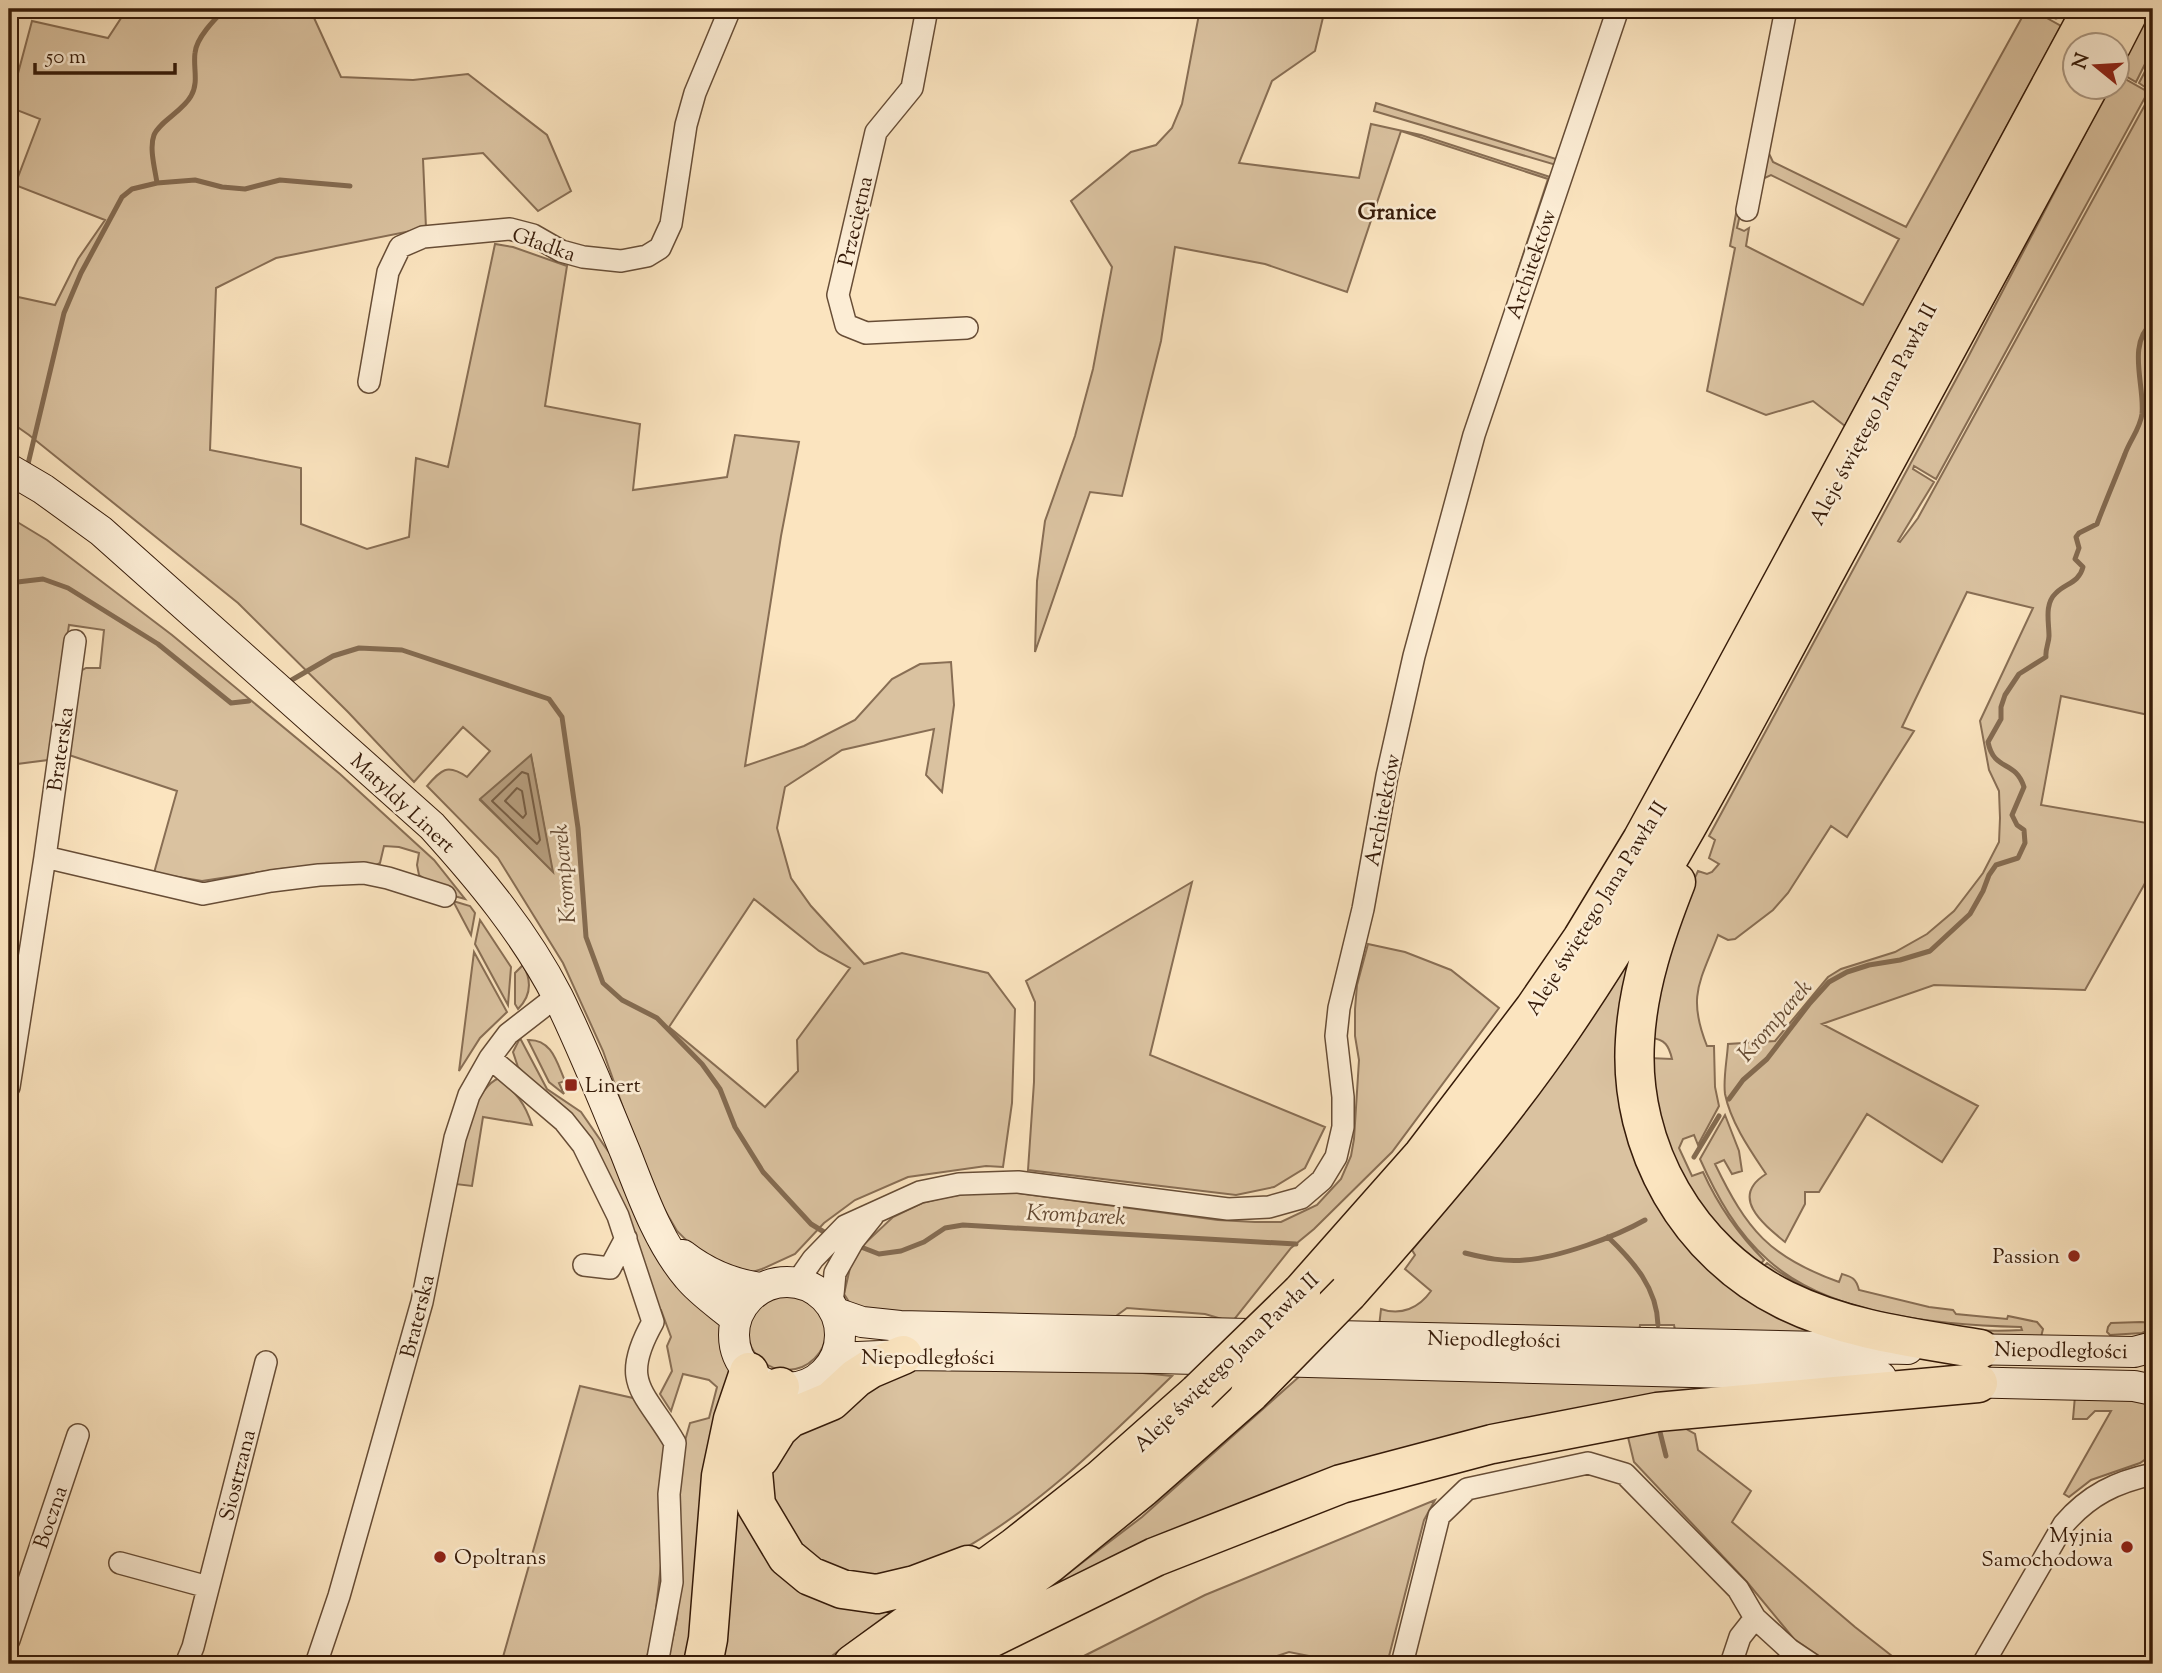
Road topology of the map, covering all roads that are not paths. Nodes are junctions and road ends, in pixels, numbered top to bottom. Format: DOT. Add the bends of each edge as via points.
graph roads {
  1 [pos="730,9"];
  2 [pos="927,9"];
  3 [pos="1618,9"];
  4 [pos="1786,9"];
  5 [pos="2092,9"];
  6 [pos="2130,9"];
  7 [pos="2118,32"];
  8 [pos="2080,102"];
  9 [pos="1747,210"];
  10 [pos="967,328"];
  11 [pos="369,382"];
  12 [pos="9,469"];
  13 [pos="75,641"];
  14 [pos="1721,768"];
  15 [pos="45,857"];
  16 [pos="445,896"];
  17 [pos="557,996"];
  18 [pos="490,1058"];
  19 [pos="9,1087"];
  20 [pos="532,1095"];
  21 [pos="545,1127"];
  22 [pos="879,1209"];
  23 [pos="626,1238"];
  24 [pos="666,1241"];
  25 [pos="584,1265"];
  26 [pos="797,1282"];
  27 [pos="761,1288"];
  28 [pos="834,1309"];
  29 [pos="736,1319"];
  30 [pos="2153,1348"];
  31 [pos="903,1355"];
  32 [pos="835,1358"];
  33 [pos="266,1362"];
  34 [pos="1979,1366"];
  35 [pos="764,1380"];
  36 [pos="2153,1390"];
  37 [pos="78,1435"];
  38 [pos="753,1472"];
  39 [pos="2151,1472"];
  40 [pos="1015,1547"];
  41 [pos="120,1563"];
  42 [pos="208,1587"];
  43 [pos="1755,1618"];
  44 [pos="9,1640"];
  45 [pos="186,1664"];
  46 [pos="316,1664"];
  47 [pos="657,1664"];
  48 [pos="703,1664"];
  49 [pos="852,1664"];
  50 [pos="910,1664"];
  51 [pos="937,1664"];
  52 [pos="1402,1664"];
  53 [pos="1731,1664"];
  54 [pos="1811,1664"];
  55 [pos="1983,1664"];
  1 -- 11 [label="street, Gładka" via="695,93 671,225 660,248 647,257 621,261 583,257 510,229 423,237 400,247 388,272"];
  2 -- 10 [label="street, Przeciętna" via="912,88 876,132 838,295 846,324 866,333"];
  3 -- 22 [label="street, Architektów" via="1474,435 1441,547 1339,1008 1335,1036 1343,1127 1336,1157 1322,1180 1301,1198 1269,1207 1228,1209 1018,1182 959,1184 920,1192"];
  4 -- 9 [label="street"];
  5 -- 40 [label="highway, Aleje świętego Jana Pawła II, bridge" via="1642,840 1534,1009 1423,1155 1301,1293 1198,1393"];
  6 -- 7 [label="highway"];
  8 -- 14 [label="highway, Aleje świętego Jana Pawła II"];
  12 -- 17 [label="main road, Matyldy Linert" via="101,531 432,826 490,891"];
  13 -- 15 [label="street, Braterska"];
  14 -- 34 [label="highway" via="1661,919 1637,1015 1637,1102 1661,1174 1705,1239 1765,1290 1808,1310"];
  14 -- 50 [label="highway, Aleje świętego Jana Pawła II, bridge" via="1646,899 1563,1027 1428,1204 1348,1293 1250,1393 1142,1488 1050,1563"];
  15 -- 16 [label="street" via="203,894 271,881 364,873"];
  15 -- 19 [label="street, Braterska"];
  17 -- 18 [label="street, Braterska" via="509,1034"];
  17 -- 24 [label="main road, Matyldy Linert" via="648,1210"];
  18 -- 20 [label="street"];
  18 -- 46 [label="street, Braterska" via="469,1094 455,1138 422,1302"];
  20 -- 21 [label="street"];
  20 -- 23 [label="street" via="564,1121 583,1145"];
  22 -- 26 [label="street, Architektów" via="845,1226"];
  22 -- 28 [label="street, Architektów" via="835,1273"];
  23 -- 25 [label="street" via="610,1268"];
  23 -- 47 [label="street" via="653,1322 640,1345 635,1373 642,1396 675,1443 669,1494 672,1582"];
  24 -- 27 [label="main road, Matyldy Linert" via="714,1275"];
  24 -- 29 [label="main road, Matyldy Linert" via="689,1279"];
  26 -- 27 [label="main road"];
  26 -- 28 [label="main road" via="817,1290"];
  27 -- 29 [label="main road"];
  28 -- 32 [label="main road" via="841,1335"];
  28 -- 34 [label="main road, Niepodległości" via="862,1322 900,1326 1873,1349"];
  29 -- 35 [label="main road" via="734,1340 739,1358"];
  30 -- 34 [label="main road, Niepodległości"];
  31 -- 32 [label="main road, Niepodległości"];
  31 -- 34 [label="main road, Niepodległości" via="1871,1377"];
  31 -- 38 [label="highway" via="870,1369 831,1401 790,1418 768,1442"];
  32 -- 35 [label="main road" via="818,1378 793,1388"];
  33 -- 42 [label="street, Siostrzana"];
  34 -- 36 [label="main road, Niepodległości"];
  34 -- 51 [label="highway" via="1657,1412 1492,1444 1341,1484 1155,1556"];
  35 -- 38 [label="highway" via="767,1404 754,1437"];
  35 -- 48 [label="highway" via="733,1419 721,1476"];
  37 -- 44 [label="street, Boczna"];
  38 -- 40 [label="highway" via="756,1505 787,1557 810,1576 842,1589 877,1594 915,1585"];
  39 -- 55 [label="street" via="2096,1493 2064,1524"];
  40 -- 49 [label="highway, Aleje świętego Jana Pawła II"];
  41 -- 42 [label="street"];
  42 -- 45 [label="street, Siostrzana"];
  43 -- 52 [label="street" via="1738,1589 1625,1474 1588,1463 1467,1489 1439,1516"];
  43 -- 53 [label="street" via="1741,1637"];
  43 -- 54 [label="street"];
}
